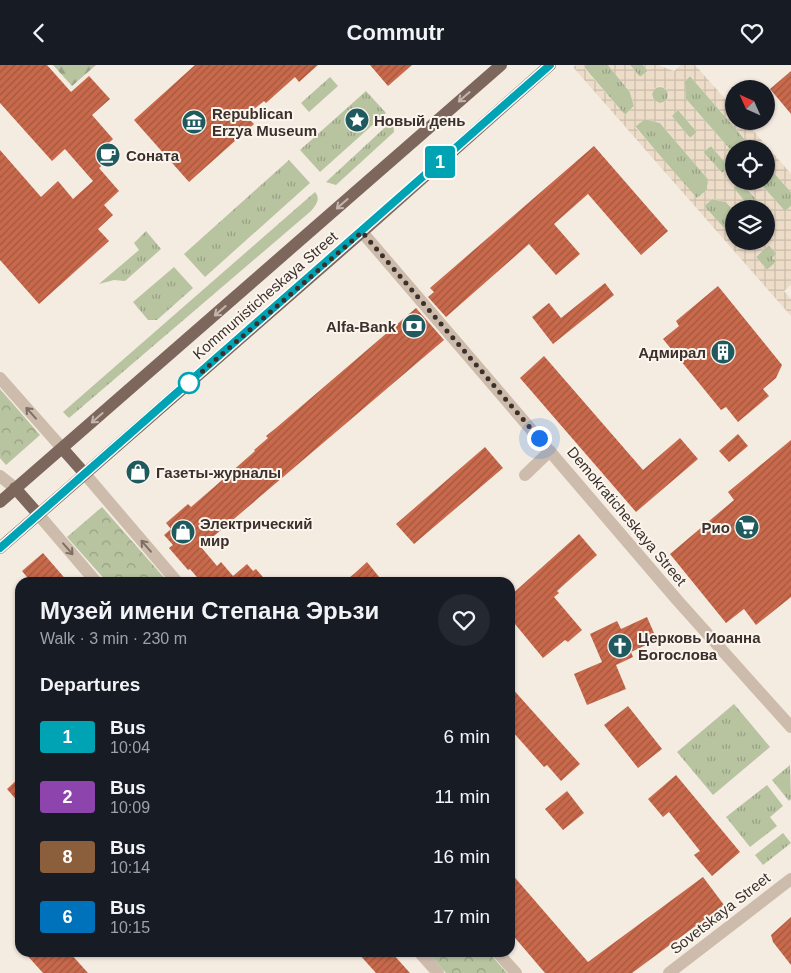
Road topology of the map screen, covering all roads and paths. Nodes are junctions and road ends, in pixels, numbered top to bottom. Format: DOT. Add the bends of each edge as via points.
graph roads {
  1 [pos="501,65"];
  2 [pos="550,65"];
  3 [pos="362,232"];
  4 [pos="0,378"];
  5 [pos="62,448"];
  6 [pos="550,451"];
  7 [pos="85,474"];
  8 [pos="525,475"];
  9 [pos="0,476"];
  10 [pos="15,489"];
  11 [pos="0,502"];
  12 [pos="38,514"];
  13 [pos="0,548"];
  14 [pos="92,577"];
  15 [pos="173,577"];
  16 [pos="791,727"];
  17 [pos="791,879"];
  18 [pos="424,957"];
  19 [pos="502,957"];
  20 [pos="438,973"];
  21 [pos="516,973"];
  22 [pos="669,973"];
  1 -- 5 [label="main road, Kommunisticheskaya Street, one-way"];
  2 -- 3 [label="main road, Kommunisticheskaya Street"];
  3 -- 6 [label="street, Demokraticheskaya Street"];
  3 -- 7 [label="main road, Kommunisticheskaya Street"];
  5 -- 4 [label="street, one-way"];
  5 -- 7 [label="main road"];
  5 -- 10 [label="main road, Kommunisticheskaya Street"];
  6 -- 8 [label="street"];
  6 -- 16 [label="street, Demokraticheskaya Street"];
  7 -- 12 [label="main road, Kommunisticheskaya Street"];
  15 -- 7 [label="street, one-way"];
  9 -- 10 [label="street"];
  10 -- 11 [label="main road, Kommunisticheskaya Street"];
  10 -- 12 [label="main road"];
  12 -- 13 [label="main road, Kommunisticheskaya Street"];
  12 -- 14 [label="street, one-way"];
  17 -- 22 [label="street, Sovetskaya Street"];
  18 -- 20 [label="street"];
  19 -- 21 [label="street"];
}
